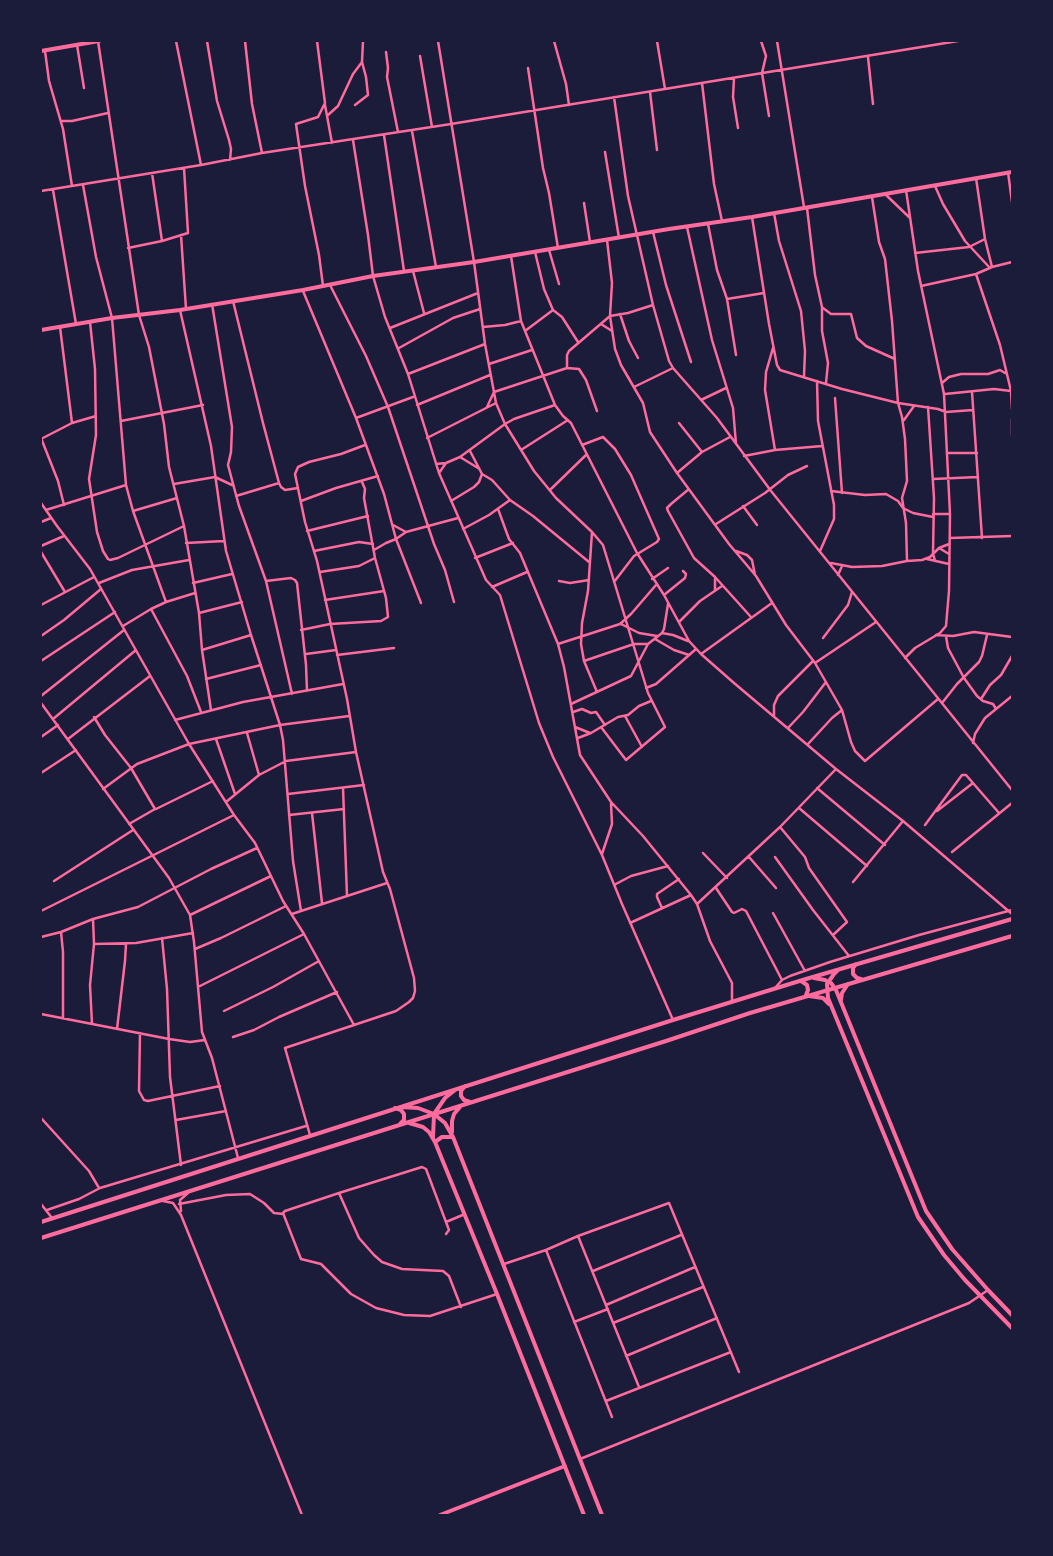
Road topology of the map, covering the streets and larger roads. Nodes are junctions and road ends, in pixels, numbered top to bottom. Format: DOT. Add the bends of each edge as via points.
graph roads {
  1 [pos="98,41"];
  2 [pos="176,41"];
  3 [pos="207,41"];
  4 [pos="245,41"];
  5 [pos="317,41"];
  6 [pos="363,41"];
  7 [pos="438,41"];
  8 [pos="554,41"];
  9 [pos="657,41"];
  10 [pos="761,41"];
  11 [pos="777,41"];
  12 [pos="958,41"];
  13 [pos="77,45"];
  14 [pos="43,50"];
  15 [pos="386,52"];
  16 [pos="420,56"];
  17 [pos="868,57"];
  18 [pos="362,62"];
  19 [pos="528,68"];
  20 [pos="781,70"];
  21 [pos="762,73"];
  22 [pos="734,78"];
  23 [pos="702,83"];
  24 [pos="84,88"];
  25 [pos="665,89"];
  26 [pos="650,92"];
  27 [pos="614,97"];
  28 [pos="325,103"];
  29 [pos="873,104"];
  30 [pos="355,105"];
  31 [pos="569,105"];
  32 [pos="535,109"];
  33 [pos="108,113"];
  34 [pos="328,115"];
  35 [pos="769,116"];
  36 [pos="61,121"];
  37 [pos="452,124"];
  38 [pos="432,127"];
  39 [pos="738,128"];
  40 [pos="412,130"];
  41 [pos="398,132"];
  42 [pos="384,135"];
  43 [pos="353,140"];
  44 [pos="332,143"];
  45 [pos="300,148"];
  46 [pos="657,150"];
  47 [pos="262,152"];
  48 [pos="606,152"];
  49 [pos="230,160"];
  50 [pos="201,165"];
  51 [pos="184,168"];
  52 [pos="152,172"];
  53 [pos="1010,172"];
  54 [pos="118,178"];
  55 [pos="976,178"];
  56 [pos="83,184"];
  57 [pos="935,185"];
  58 [pos="72,186"];
  59 [pos="52,189"];
  60 [pos="906,190"];
  61 [pos="41,191"];
  62 [pos="884,193"];
  63 [pos="872,195"];
  64 [pos="1012,202"];
  65 [pos="584,203"];
  66 [pos="805,207"];
  67 [pos="774,213"];
  68 [pos="752,217"];
  69 [pos="911,219"];
  70 [pos="722,221"];
  71 [pos="708,224"];
  72 [pos="687,227"];
  73 [pos="653,232"];
  74 [pos="637,234"];
  75 [pos="181,236"];
  76 [pos="619,238"];
  77 [pos="985,239"];
  78 [pos="607,240"];
  79 [pos="162,241"];
  80 [pos="590,242"];
  81 [pos="969,247"];
  82 [pos="128,248"];
  83 [pos="558,248"];
  84 [pos="549,250"];
  85 [pos="535,252"];
  86 [pos="915,253"];
  87 [pos="511,256"];
  88 [pos="474,262"];
  89 [pos="1012,262"];
  90 [pos="436,267"];
  91 [pos="991,267"];
  92 [pos="412,270"];
  93 [pos="404,271"];
  94 [pos="976,274"];
  95 [pos="373,276"];
  96 [pos="559,284"];
  97 [pos="330,285"];
  98 [pos="323,286"];
  99 [pos="922,286"];
  100 [pos="303,290"];
  101 [pos="478,293"];
  102 [pos="764,293"];
  103 [pos="727,299"];
  104 [pos="232,300"];
  105 [pos="212,304"];
  106 [pos="653,305"];
  107 [pos="822,307"];
  108 [pos="186,308"];
  109 [pos="480,309"];
  110 [pos="180,310"];
  111 [pos="553,310"];
  112 [pos="424,313"];
  113 [pos="620,314"];
  114 [pos="140,315"];
  115 [pos="610,316"];
  116 [pos="112,318"];
  117 [pos="521,321"];
  118 [pos="90,322"];
  119 [pos="76,324"];
  120 [pos="601,324"];
  121 [pos="60,327"];
  122 [pos="483,327"];
  123 [pos="390,328"];
  124 [pos="41,329"];
  125 [pos="612,331"];
  126 [pos="525,332"];
  127 [pos="578,342"];
  128 [pos="485,344"];
  129 [pos="773,346"];
  130 [pos="399,348"];
  131 [pos="532,350"];
  132 [pos="736,355"];
  133 [pos="638,358"];
  134 [pos="895,359"];
  135 [pos="691,362"];
  136 [pos="489,364"];
  137 [pos="568,368"];
  138 [pos="673,368"];
  139 [pos="408,374"];
  140 [pos="1006,374"];
  141 [pos="490,375"];
  142 [pos="804,376"];
  143 [pos="542,377"];
  144 [pos="817,381"];
  145 [pos="826,383"];
  146 [pos="942,383"];
  147 [pos="634,387"];
  148 [pos="727,388"];
  149 [pos="1010,391"];
  150 [pos="494,392"];
  151 [pos="972,392"];
  152 [pos="944,394"];
  153 [pos="414,397"];
  154 [pos="835,398"];
  155 [pos="701,400"];
  156 [pos="496,403"];
  157 [pos="898,403"];
  158 [pos="203,405"];
  159 [pos="417,405"];
  160 [pos="555,405"];
  161 [pos="915,406"];
  162 [pos="388,407"];
  163 [pos="487,407"];
  164 [pos="928,407"];
  165 [pos="1012,409"];
  166 [pos="973,410"];
  167 [pos="597,411"];
  168 [pos="946,412"];
  169 [pos="161,413"];
  170 [pos="96,416"];
  171 [pos="356,418"];
  172 [pos="1012,419"];
  173 [pos="568,420"];
  174 [pos="120,421"];
  175 [pos="903,421"];
  176 [pos="72,423"];
  177 [pos="505,424"];
  178 [pos="679,424"];
  179 [pos="1012,435"];
  180 [pos="730,437"];
  181 [pos="41,438"];
  182 [pos="428,438"];
  183 [pos="365,445"];
  184 [pos="582,445"];
  185 [pos="736,445"];
  186 [pos="822,446"];
  187 [pos="521,450"];
  188 [pos="774,450"];
  189 [pos="470,451"];
  190 [pos="702,452"];
  191 [pos="977,452"];
  192 [pos="948,453"];
  193 [pos="587,454"];
  194 [pos="744,456"];
  195 [pos="460,457"];
  196 [pos="446,463"];
  197 [pos="436,464"];
  198 [pos="807,466"];
  199 [pos="480,469"];
  200 [pos="439,473"];
  201 [pos="677,473"];
  202 [pos="482,474"];
  203 [pos="378,476"];
  204 [pos="215,477"];
  205 [pos="978,477"];
  206 [pos="932,479"];
  207 [pos="948,479"];
  208 [pos="362,482"];
  209 [pos="280,483"];
  210 [pos="174,484"];
  211 [pos="126,485"];
  212 [pos="232,485"];
  213 [pos="298,488"];
  214 [pos="689,489"];
  215 [pos="770,489"];
  216 [pos="550,490"];
  217 [pos="832,491"];
  218 [pos="842,492"];
  219 [pos="236,496"];
  220 [pos="90,497"];
  221 [pos="177,498"];
  222 [pos="510,500"];
  223 [pos="301,501"];
  224 [pos="451,501"];
  225 [pos="41,502"];
  226 [pos="64,505"];
  227 [pos="743,506"];
  228 [pos="498,508"];
  229 [pos="903,508"];
  230 [pos="46,510"];
  231 [pos="133,511"];
  232 [pos="950,514"];
  233 [pos="368,516"];
  234 [pos="933,516"];
  235 [pos="51,518"];
  236 [pos="458,518"];
  237 [pos="41,522"];
  238 [pos="716,524"];
  239 [pos="393,525"];
  240 [pos="757,525"];
  241 [pos="184,526"];
  242 [pos="428,526"];
  243 [pos="463,529"];
  244 [pos="307,532"];
  245 [pos="406,532"];
  246 [pos="592,532"];
  247 [pos="64,536"];
  248 [pos="1012,536"];
  249 [pos="950,538"];
  250 [pos="982,538"];
  251 [pos="396,539"];
  252 [pos="224,541"];
  253 [pos="186,543"];
  254 [pos="513,543"];
  255 [pos="145,544"];
  256 [pos="373,544"];
  257 [pos="949,544"];
  258 [pos="41,546"];
  259 [pos="939,548"];
  260 [pos="314,550"];
  261 [pos="374,550"];
  262 [pos="734,550"];
  263 [pos="820,551"];
  264 [pos="41,552"];
  265 [pos="637,553"];
  266 [pos="933,553"];
  267 [pos="949,554"];
  268 [pos="376,558"];
  269 [pos="476,558"];
  270 [pos="926,559"];
  271 [pos="189,560"];
  272 [pos="908,561"];
  273 [pos="935,561"];
  274 [pos="589,562"];
  275 [pos="830,563"];
  276 [pos="949,564"];
  277 [pos="152,566"];
  278 [pos="842,566"];
  279 [pos="668,568"];
  280 [pos="684,571"];
  281 [pos="320,572"];
  282 [pos="527,572"];
  283 [pos="232,574"];
  284 [pos="838,575"];
  285 [pos="756,576"];
  286 [pos="94,577"];
  287 [pos="715,577"];
  288 [pos="652,579"];
  289 [pos="589,580"];
  290 [pos="266,581"];
  291 [pos="559,581"];
  292 [pos="614,582"];
  293 [pos="98,583"];
  294 [pos="193,583"];
  295 [pos="656,585"];
  296 [pos="722,586"];
  297 [pos="492,587"];
  298 [pos="101,589"];
  299 [pos="715,590"];
  300 [pos="384,591"];
  301 [pos="65,592"];
  302 [pos="852,592"];
  303 [pos="195,593"];
  304 [pos="664,595"];
  305 [pos="325,600"];
  306 [pos="166,602"];
  307 [pos="242,602"];
  308 [pos="421,602"];
  309 [pos="454,602"];
  310 [pos="772,603"];
  311 [pos="668,604"];
  312 [pos="41,605"];
  313 [pos="151,609"];
  314 [pos="114,612"];
  315 [pos="199,613"];
  316 [pos="751,617"];
  317 [pos="626,619"];
  318 [pos="680,622"];
  319 [pos="876,622"];
  320 [pos="330,624"];
  321 [pos="620,624"];
  322 [pos="629,627"];
  323 [pos="124,628"];
  324 [pos="301,630"];
  325 [pos="662,633"];
  326 [pos="251,635"];
  327 [pos="936,635"];
  328 [pos="987,635"];
  329 [pos="41,636"];
  330 [pos="581,636"];
  331 [pos="946,636"];
  332 [pos="656,637"];
  333 [pos="1012,637"];
  334 [pos="823,638"];
  335 [pos="689,641"];
  336 [pos="558,644"];
  337 [pos="634,644"];
  338 [pos="648,644"];
  339 [pos="394,648"];
  340 [pos="696,649"];
  341 [pos="136,650"];
  342 [pos="202,650"];
  343 [pos="336,650"];
  344 [pos="305,654"];
  345 [pos="701,654"];
  346 [pos="337,655"];
  347 [pos="689,655"];
  348 [pos="1012,656"];
  349 [pos="905,658"];
  350 [pos="639,659"];
  351 [pos="584,660"];
  352 [pos="41,661"];
  353 [pos="814,662"];
  354 [pos="261,665"];
  355 [pos="634,672"];
  356 [pos="642,672"];
  357 [pos="150,676"];
  358 [pos="964,678"];
  359 [pos="206,680"];
  360 [pos="826,682"];
  361 [pos="343,684"];
  362 [pos="646,688"];
  363 [pos="307,691"];
  364 [pos="597,692"];
  365 [pos="292,694"];
  366 [pos="41,696"];
  367 [pos="271,696"];
  368 [pos="1012,696"];
  369 [pos="938,699"];
  370 [pos="981,699"];
  371 [pos="651,701"];
  372 [pos="41,703"];
  373 [pos="942,703"];
  374 [pos="571,704"];
  375 [pos="996,709"];
  376 [pos="211,710"];
  377 [pos="842,710"];
  378 [pos="201,712"];
  379 [pos="573,712"];
  380 [pos="349,716"];
  381 [pos="624,716"];
  382 [pos="774,716"];
  383 [pos="94,717"];
  384 [pos="53,719"];
  385 [pos="175,720"];
  386 [pos="58,725"];
  387 [pos="280,725"];
  388 [pos="605,725"];
  389 [pos="575,727"];
  390 [pos="601,727"];
  391 [pos="788,728"];
  392 [pos="247,733"];
  393 [pos="591,733"];
  394 [pos="41,737"];
  395 [pos="578,738"];
  396 [pos="68,739"];
  397 [pos="216,739"];
  398 [pos="973,742"];
  399 [pos="189,744"];
  400 [pos="807,744"];
  401 [pos="642,747"];
  402 [pos="76,750"];
  403 [pos="356,752"];
  404 [pos="286,761"];
  405 [pos="131,768"];
  406 [pos="836,769"];
  407 [pos="41,773"];
  408 [pos="259,775"];
  409 [pos="213,781"];
  410 [pos="974,783"];
  411 [pos="364,785"];
  412 [pos="343,788"];
  413 [pos="818,788"];
  414 [pos="103,789"];
  415 [pos="1012,790"];
  416 [pos="235,794"];
  417 [pos="288,794"];
  418 [pos="226,802"];
  419 [pos="611,802"];
  420 [pos="1012,803"];
  421 [pos="799,808"];
  422 [pos="155,809"];
  423 [pos="344,809"];
  424 [pos="312,813"];
  425 [pos="934,813"];
  426 [pos="999,813"];
  427 [pos="290,815"];
  428 [pos="234,816"];
  429 [pos="903,821"];
  430 [pos="129,824"];
  431 [pos="925,825"];
  432 [pos="780,827"];
  433 [pos="133,830"];
  434 [pos="885,844"];
  435 [pos="257,848"];
  436 [pos="952,852"];
  437 [pos="703,853"];
  438 [pos="602,855"];
  439 [pos="153,856"];
  440 [pos="775,857"];
  441 [pos="749,858"];
  442 [pos="668,866"];
  443 [pos="867,866"];
  444 [pos="271,876"];
  445 [pos="727,878"];
  446 [pos="679,879"];
  447 [pos="54,881"];
  448 [pos="853,882"];
  449 [pos="387,883"];
  450 [pos="614,885"];
  451 [pos="175,887"];
  452 [pos="716,888"];
  453 [pos="776,888"];
  454 [pos="692,895"];
  455 [pos="347,896"];
  456 [pos="322,903"];
  457 [pos="697,904"];
  458 [pos="286,906"];
  459 [pos="662,908"];
  460 [pos="1010,910"];
  461 [pos="41,911"];
  462 [pos="301,911"];
  463 [pos="773,913"];
  464 [pos="292,914"];
  465 [pos="1012,914"];
  466 [pos="190,915"];
  467 [pos="93,919"];
  468 [pos="1012,919"];
  469 [pos="630,923"];
  470 [pos="61,932"];
  471 [pos="193,933"];
  472 [pos="304,934"];
  473 [pos="833,935"];
  474 [pos="1012,936"];
  475 [pos="41,937"];
  476 [pos="162,938"];
  477 [pos="94,944"];
  478 [pos="126,944"];
  479 [pos="195,948"];
  480 [pos="849,956"];
  481 [pos="319,961"];
  482 [pos="856,964"];
  483 [pos="842,968"];
  484 [pos="805,971"];
  485 [pos="806,979"];
  486 [pos="782,980"];
  487 [pos="861,980"];
  488 [pos="799,981"];
  489 [pos="828,982"];
  490 [pos="854,982"];
  491 [pos="198,987"];
  492 [pos="835,987"];
  493 [pos="773,989"];
  494 [pos="826,990"];
  495 [pos="336,992"];
  496 [pos="804,996"];
  497 [pos="732,1002"];
  498 [pos="843,1007"];
  499 [pos="833,1010"];
  500 [pos="224,1011"];
  501 [pos="41,1014"];
  502 [pos="63,1018"];
  503 [pos="673,1020"];
  504 [pos="92,1024"];
  505 [pos="354,1025"];
  506 [pos="117,1029"];
  507 [pos="140,1033"];
  508 [pos="233,1037"];
  509 [pos="169,1039"];
  510 [pos="205,1040"];
  511 [pos="467,1085"];
  512 [pos="220,1086"];
  513 [pos="459,1087"];
  514 [pos="172,1096"];
  515 [pos="472,1102"];
  516 [pos="464,1104"];
  517 [pos="393,1108"];
  518 [pos="226,1111"];
  519 [pos="434,1114"];
  520 [pos="41,1118"];
  521 [pos="176,1120"];
  522 [pos="406,1123"];
  523 [pos="398,1125"];
  524 [pos="306,1126"];
  525 [pos="310,1135"];
  526 [pos="453,1137"];
  527 [pos="435,1142"];
  528 [pos="235,1149"];
  529 [pos="238,1158"];
  530 [pos="181,1165"];
  531 [pos="100,1188"];
  532 [pos="194,1190"];
  533 [pos="339,1193"];
  534 [pos="158,1201"];
  535 [pos="41,1204"];
  536 [pos="179,1204"];
  537 [pos="47,1210"];
  538 [pos="284,1214"];
  539 [pos="465,1214"];
  540 [pos="181,1215"];
  541 [pos="52,1218"];
  542 [pos="41,1222"];
  543 [pos="446,1222"];
  544 [pos="446,1234"];
  545 [pos="681,1235"];
  546 [pos="578,1236"];
  547 [pos="41,1238"];
  548 [pos="546,1250"];
  549 [pos="502,1264"];
  550 [pos="695,1267"];
  551 [pos="593,1271"];
  552 [pos="704,1287"];
  553 [pos="988,1290"];
  554 [pos="497,1294"];
  555 [pos="981,1296"];
  556 [pos="606,1305"];
  557 [pos="461,1306"];
  558 [pos="608,1309"];
  559 [pos="1012,1315"];
  560 [pos="717,1318"];
  561 [pos="574,1322"];
  562 [pos="613,1323"];
  563 [pos="1012,1328"];
  564 [pos="731,1352"];
  565 [pos="626,1356"];
  566 [pos="739,1372"];
  567 [pos="639,1387"];
  568 [pos="606,1401"];
  569 [pos="612,1417"];
  570 [pos="580,1459"];
  571 [pos="565,1466"];
  572 [pos="302,1515"];
  573 [pos="440,1515"];
  574 [pos="584,1515"];
  575 [pos="602,1515"];
  1 -- 13 [label="street"];
  1 -- 33 [label="street"];
  2 -- 50 [label="street"];
  3 -- 49 [label="street" via="217,101 231,149"];
  4 -- 47 [label="street" via="252,104"];
  5 -- 28 [label="street"];
  6 -- 18 [label="street"];
  7 -- 37 [label="street"];
  8 -- 31 [label="street"];
  9 -- 25 [label="street"];
  10 -- 21 [label="street" via="766,56"];
  11 -- 20 [label="street"];
  12 -- 17 [label="street"];
  13 -- 14 [label="street"];
  13 -- 24 [label="street"];
  14 -- 36 [label="street"];
  15 -- 41 [label="street" via="387,77"];
  16 -- 38 [label="street"];
  17 -- 20 [label="street"];
  17 -- 29 [label="street"];
  18 -- 30 [label="street" via="368,95"];
  18 -- 34 [label="street" via="338,106"];
  19 -- 32 [label="street"];
  20 -- 21 [label="street"];
  20 -- 66 [label="street"];
  21 -- 22 [label="street"];
  21 -- 35 [label="street"];
  22 -- 23 [label="street"];
  22 -- 39 [label="street" via="733,97"];
  23 -- 25 [label="street"];
  23 -- 70 [label="street" via="714,184"];
  25 -- 26 [label="street"];
  26 -- 27 [label="street"];
  26 -- 46 [label="street"];
  27 -- 31 [label="street"];
  27 -- 74 [label="street" via="628,196"];
  28 -- 34 [label="street"];
  28 -- 45 [label="street" via="318,117 296,124"];
  31 -- 32 [label="street"];
  32 -- 37 [label="street"];
  32 -- 83 [label="street"];
  33 -- 36 [label="street"];
  33 -- 54 [label="street"];
  34 -- 44 [label="street"];
  36 -- 58 [label="street"];
  37 -- 38 [label="street"];
  37 -- 88 [label="street"];
  38 -- 40 [label="street"];
  40 -- 41 [label="street"];
  40 -- 90 [label="street"];
  41 -- 42 [label="street"];
  42 -- 43 [label="street"];
  42 -- 93 [label="street"];
  43 -- 44 [label="street"];
  43 -- 95 [label="street"];
  44 -- 45 [label="street"];
  45 -- 47 [label="street"];
  45 -- 98 [label="street"];
  47 -- 49 [label="street"];
  48 -- 76 [label="street"];
  49 -- 50 [label="street"];
  50 -- 51 [label="street"];
  51 -- 52 [label="street"];
  51 -- 75 [label="street" via="189,231"];
  52 -- 54 [label="street"];
  52 -- 79 [label="street"];
  53 -- 55 [label="street"];
  53 -- 64 [label="street"];
  54 -- 56 [label="street"];
  54 -- 82 [label="street"];
  55 -- 57 [label="street"];
  55 -- 77 [label="street"];
  56 -- 58 [label="street"];
  56 -- 116 [label="street" via="96,257"];
  57 -- 60 [label="street"];
  57 -- 81 [label="street"];
  58 -- 59 [label="street"];
  59 -- 61 [label="street"];
  59 -- 119 [label="street"];
  60 -- 62 [label="street"];
  60 -- 69 [label="street"];
  62 -- 63 [label="street"];
  62 -- 69 [label="street"];
  63 -- 66 [label="street"];
  63 -- 134 [label="street" via="885,259"];
  65 -- 80 [label="street"];
  66 -- 67 [label="street"];
  66 -- 107 [label="street"];
  67 -- 68 [label="street"];
  67 -- 142 [label="street" via="780,248 801,310"];
  68 -- 70 [label="street"];
  68 -- 102 [label="street"];
  69 -- 86 [label="street"];
  70 -- 71 [label="street"];
  71 -- 72 [label="street"];
  71 -- 103 [label="street" via="717,270"];
  72 -- 73 [label="street"];
  72 -- 148 [label="street" via="712,340"];
  73 -- 74 [label="street"];
  73 -- 135 [label="street"];
  74 -- 76 [label="street"];
  74 -- 106 [label="street"];
  75 -- 79 [label="street"];
  75 -- 108 [label="street"];
  76 -- 78 [label="street"];
  77 -- 81 [label="street"];
  77 -- 91 [label="street"];
  78 -- 80 [label="street"];
  78 -- 115 [label="street" via="612,283"];
  79 -- 82 [label="street"];
  80 -- 83 [label="street"];
  81 -- 86 [label="street"];
  81 -- 91 [label="street"];
  82 -- 114 [label="street"];
  83 -- 84 [label="street"];
  84 -- 85 [label="street"];
  84 -- 96 [label="street"];
  85 -- 87 [label="street"];
  85 -- 111 [label="street"];
  86 -- 99 [label="street"];
  87 -- 88 [label="street"];
  87 -- 117 [label="street"];
  88 -- 90 [label="street"];
  88 -- 101 [label="street"];
  89 -- 91 [label="street"];
  90 -- 92 [label="street"];
  91 -- 94 [label="street"];
  92 -- 93 [label="street"];
  92 -- 112 [label="street"];
  93 -- 95 [label="street"];
  94 -- 99 [label="street"];
  94 -- 140 [label="street" via="1000,345"];
  95 -- 97 [label="street"];
  95 -- 123 [label="street"];
  97 -- 98 [label="street"];
  97 -- 162 [label="street"];
  98 -- 100 [label="street"];
  99 -- 146 [label="street"];
  100 -- 104 [label="street"];
  100 -- 171 [label="street"];
  101 -- 109 [label="street"];
  101 -- 112 [label="street"];
  102 -- 103 [label="street"];
  102 -- 129 [label="street"];
  103 -- 132 [label="street"];
  104 -- 105 [label="street"];
  104 -- 209 [label="street"];
  105 -- 108 [label="street"];
  105 -- 212 [label="street" via="232,427 228,465"];
  106 -- 113 [label="street"];
  106 -- 138 [label="street"];
  107 -- 134 [label="street" via="831,314 851,314 858,338 866,346"];
  107 -- 145 [label="street" via="822,332 828,363"];
  108 -- 110 [label="street"];
  109 -- 122 [label="street"];
  109 -- 130 [label="street" via="453,318"];
  110 -- 114 [label="street"];
  110 -- 158 [label="street"];
  111 -- 126 [label="street"];
  111 -- 127 [label="street" via="562,317"];
  112 -- 123 [label="street"];
  113 -- 115 [label="street"];
  113 -- 133 [label="street"];
  114 -- 116 [label="street"];
  114 -- 169 [label="street" via="148,340"];
  115 -- 120 [label="street"];
  115 -- 125 [label="street"];
  116 -- 118 [label="street"];
  116 -- 174 [label="street"];
  117 -- 122 [label="street"];
  117 -- 126 [label="street"];
  118 -- 119 [label="street"];
  118 -- 170 [label="street" via="96,369"];
  119 -- 121 [label="street"];
  120 -- 125 [label="street"];
  120 -- 127 [label="street"];
  121 -- 124 [label="street"];
  121 -- 176 [label="street"];
  122 -- 128 [label="street"];
  123 -- 130 [label="street"];
  125 -- 147 [label="street" via="617,358"];
  126 -- 131 [label="street"];
  127 -- 137 [label="street" via="568,353"];
  128 -- 136 [label="street"];
  128 -- 139 [label="street"];
  129 -- 142 [label="street" via="780,370"];
  129 -- 188 [label="street" via="765,390"];
  130 -- 139 [label="street"];
  131 -- 136 [label="street"];
  131 -- 143 [label="street"];
  134 -- 157 [label="street"];
  136 -- 141 [label="street"];
  137 -- 143 [label="street"];
  137 -- 167 [label="street" via="578,369 587,381"];
  138 -- 147 [label="street"];
  138 -- 155 [label="street"];
  139 -- 153 [label="street"];
  140 -- 146 [label="street" via="1000,370 988,374 961,374"];
  140 -- 149 [label="street"];
  141 -- 150 [label="street"];
  141 -- 159 [label="street"];
  142 -- 144 [label="street"];
  143 -- 150 [label="street"];
  143 -- 160 [label="street"];
  144 -- 145 [label="street"];
  144 -- 186 [label="street" via="817,414"];
  145 -- 157 [label="street"];
  146 -- 152 [label="street"];
  147 -- 201 [label="street" via="643,403 650,432"];
  148 -- 155 [label="street"];
  148 -- 185 [label="street" via="733,408"];
  149 -- 151 [label="street"];
  149 -- 165 [label="street"];
  150 -- 156 [label="street"];
  150 -- 163 [label="street"];
  151 -- 152 [label="street"];
  151 -- 166 [label="street"];
  152 -- 168 [label="street"];
  153 -- 159 [label="street"];
  153 -- 162 [label="street"];
  154 -- 218 [label="street"];
  155 -- 180 [label="street"];
  156 -- 163 [label="street"];
  156 -- 177 [label="street"];
  157 -- 161 [label="street"];
  157 -- 175 [label="street"];
  158 -- 169 [label="street"];
  158 -- 204 [label="street"];
  159 -- 182 [label="street"];
  160 -- 173 [label="street"];
  160 -- 177 [label="street"];
  161 -- 164 [label="street"];
  161 -- 175 [label="street"];
  162 -- 171 [label="street"];
  162 -- 242 [label="street"];
  163 -- 182 [label="street"];
  164 -- 168 [label="street"];
  164 -- 206 [label="street"];
  166 -- 168 [label="street"];
  166 -- 191 [label="street"];
  168 -- 192 [label="street"];
  169 -- 174 [label="street"];
  169 -- 210 [label="street"];
  170 -- 176 [label="street"];
  170 -- 220 [label="street" via="96,444 89,473"];
  171 -- 183 [label="street"];
  172 -- 179 [label="street"];
  173 -- 184 [label="street"];
  173 -- 187 [label="street"];
  174 -- 211 [label="street"];
  175 -- 229 [label="street" via="906,481"];
  176 -- 181 [label="street"];
  177 -- 187 [label="street"];
  177 -- 189 [label="street"];
  178 -- 190 [label="street"];
  180 -- 185 [label="street"];
  180 -- 190 [label="street"];
  181 -- 226 [label="street"];
  182 -- 197 [label="street"];
  183 -- 203 [label="street"];
  183 -- 213 [label="street" via="298,467 295,474"];
  184 -- 193 [label="street"];
  184 -- 265 [label="street" via="604,437 631,475 659,539"];
  185 -- 194 [label="street"];
  186 -- 188 [label="street"];
  186 -- 217 [label="street"];
  187 -- 216 [label="street"];
  188 -- 194 [label="street"];
  189 -- 195 [label="street"];
  189 -- 199 [label="street"];
  190 -- 201 [label="street"];
  191 -- 192 [label="street"];
  191 -- 205 [label="street"];
  192 -- 207 [label="street"];
  193 -- 216 [label="street"];
  193 -- 265 [label="street"];
  194 -- 215 [label="street"];
  195 -- 196 [label="street"];
  195 -- 199 [label="street"];
  196 -- 197 [label="street"];
  196 -- 200 [label="street"];
  197 -- 200 [label="street"];
  198 -- 215 [label="street"];
  199 -- 202 [label="street"];
  200 -- 224 [label="street"];
  201 -- 214 [label="street"];
  202 -- 222 [label="street"];
  202 -- 224 [label="street" via="474,487"];
  203 -- 208 [label="street"];
  203 -- 239 [label="street"];
  204 -- 210 [label="street"];
  204 -- 212 [label="street"];
  204 -- 252 [label="street"];
  205 -- 207 [label="street"];
  205 -- 250 [label="street"];
  206 -- 207 [label="street"];
  206 -- 234 [label="street"];
  207 -- 232 [label="street"];
  208 -- 223 [label="street"];
  208 -- 233 [label="street"];
  209 -- 213 [label="street" via="285,490"];
  209 -- 219 [label="street"];
  210 -- 221 [label="street"];
  211 -- 220 [label="street"];
  211 -- 231 [label="street"];
  212 -- 219 [label="street"];
  213 -- 223 [label="street"];
  214 -- 238 [label="street"];
  214 -- 287 [label="street" via="667,508 694,558"];
  215 -- 227 [label="street"];
  215 -- 263 [label="street"];
  216 -- 246 [label="street"];
  217 -- 218 [label="street"];
  217 -- 263 [label="street" via="834,519"];
  218 -- 229 [label="street" via="886,494"];
  219 -- 290 [label="street"];
  220 -- 226 [label="street"];
  220 -- 255 [label="street" via="100,542 108,559 118,558"];
  221 -- 231 [label="street"];
  221 -- 241 [label="street"];
  222 -- 228 [label="street"];
  222 -- 274 [label="street"];
  223 -- 244 [label="street"];
  224 -- 236 [label="street"];
  225 -- 230 [label="street"];
  226 -- 230 [label="street"];
  227 -- 238 [label="street"];
  227 -- 240 [label="street"];
  228 -- 243 [label="street"];
  228 -- 254 [label="street"];
  229 -- 234 [label="street"];
  229 -- 272 [label="street"];
  230 -- 235 [label="street"];
  231 -- 255 [label="street"];
  232 -- 234 [label="street"];
  232 -- 249 [label="street"];
  233 -- 244 [label="street"];
  233 -- 256 [label="street"];
  234 -- 266 [label="street"];
  235 -- 237 [label="street"];
  235 -- 247 [label="street"];
  236 -- 242 [label="street"];
  236 -- 243 [label="street"];
  238 -- 262 [label="street"];
  239 -- 245 [label="street"];
  239 -- 251 [label="street"];
  241 -- 253 [label="street"];
  241 -- 255 [label="street"];
  242 -- 245 [label="street"];
  242 -- 309 [label="street"];
  243 -- 269 [label="street"];
  244 -- 260 [label="street"];
  245 -- 251 [label="street"];
  246 -- 274 [label="street"];
  246 -- 292 [label="street" via="603,545"];
  247 -- 258 [label="street"];
  247 -- 286 [label="street"];
  248 -- 250 [label="street"];
  249 -- 250 [label="street"];
  249 -- 257 [label="street"];
  251 -- 261 [label="street"];
  251 -- 308 [label="street"];
  252 -- 253 [label="street"];
  252 -- 283 [label="street"];
  253 -- 271 [label="street"];
  254 -- 269 [label="street"];
  254 -- 282 [label="street"];
  255 -- 277 [label="street"];
  256 -- 260 [label="street" via="359,542"];
  256 -- 261 [label="street"];
  257 -- 259 [label="street"];
  257 -- 267 [label="street"];
  259 -- 266 [label="street"];
  259 -- 267 [label="street"];
  260 -- 281 [label="street"];
  261 -- 268 [label="street"];
  262 -- 285 [label="street"];
  262 -- 285 [label="street" via="752,560"];
  263 -- 275 [label="street"];
  264 -- 301 [label="street"];
  265 -- 288 [label="street"];
  265 -- 292 [label="street"];
  266 -- 270 [label="street"];
  266 -- 273 [label="street"];
  267 -- 276 [label="street"];
  268 -- 281 [label="street" via="360,566"];
  268 -- 300 [label="street"];
  269 -- 297 [label="street"];
  270 -- 272 [label="street"];
  270 -- 273 [label="street"];
  271 -- 277 [label="street"];
  271 -- 294 [label="street"];
  272 -- 278 [label="street" via="882,566"];
  273 -- 276 [label="street"];
  274 -- 289 [label="street"];
  275 -- 278 [label="street"];
  275 -- 284 [label="street"];
  276 -- 327 [label="street" via="946,626"];
  277 -- 293 [label="street"];
  277 -- 306 [label="street"];
  278 -- 284 [label="street"];
  279 -- 288 [label="street"];
  280 -- 304 [label="street" via="685,578"];
  281 -- 305 [label="street"];
  282 -- 297 [label="street"];
  282 -- 336 [label="street"];
  283 -- 294 [label="street"];
  283 -- 307 [label="street"];
  284 -- 302 [label="street"];
  285 -- 310 [label="street"];
  286 -- 293 [label="street"];
  286 -- 301 [label="street"];
  287 -- 296 [label="street"];
  287 -- 299 [label="street"];
  288 -- 295 [label="street"];
  289 -- 291 [label="street"];
  289 -- 330 [label="street"];
  290 -- 324 [label="street" via="292,578 296,581"];
  290 -- 365 [label="street"];
  292 -- 317 [label="street"];
  293 -- 298 [label="street"];
  294 -- 303 [label="street"];
  295 -- 304 [label="street"];
  295 -- 317 [label="street"];
  296 -- 299 [label="street"];
  296 -- 316 [label="street"];
  297 -- 438 [label="street" via="500,595 539,723"];
  298 -- 314 [label="street"];
  298 -- 329 [label="street"];
  299 -- 318 [label="street"];
  300 -- 305 [label="street"];
  300 -- 320 [label="street" via="386,619"];
  301 -- 312 [label="street"];
  302 -- 319 [label="street"];
  302 -- 334 [label="street" via="848,605"];
  303 -- 306 [label="street"];
  303 -- 315 [label="street"];
  304 -- 311 [label="street"];
  305 -- 320 [label="street"];
  306 -- 313 [label="street"];
  307 -- 315 [label="street"];
  307 -- 326 [label="street"];
  310 -- 316 [label="street"];
  310 -- 353 [label="street"];
  311 -- 318 [label="street"];
  311 -- 325 [label="street"];
  313 -- 323 [label="street"];
  313 -- 378 [label="street" via="184,668"];
  314 -- 323 [label="street"];
  314 -- 352 [label="street"];
  315 -- 342 [label="street"];
  316 -- 345 [label="street"];
  317 -- 321 [label="street"];
  317 -- 322 [label="street"];
  318 -- 335 [label="street"];
  319 -- 349 [label="street"];
  319 -- 353 [label="street"];
  320 -- 324 [label="street"];
  320 -- 343 [label="street"];
  321 -- 322 [label="street"];
  321 -- 330 [label="street"];
  322 -- 332 [label="street"];
  322 -- 337 [label="street"];
  323 -- 341 [label="street"];
  323 -- 366 [label="street"];
  324 -- 344 [label="street"];
  325 -- 332 [label="street"];
  325 -- 335 [label="street"];
  326 -- 342 [label="street"];
  326 -- 354 [label="street"];
  327 -- 331 [label="street"];
  327 -- 349 [label="street"];
  328 -- 331 [label="street" via="974,632"];
  328 -- 333 [label="street"];
  328 -- 358 [label="street" via="979,662"];
  330 -- 336 [label="street"];
  330 -- 351 [label="street"];
  331 -- 358 [label="street" via="948,648"];
  332 -- 338 [label="street"];
  332 -- 347 [label="street"];
  335 -- 340 [label="street"];
  336 -- 374 [label="street"];
  337 -- 338 [label="street"];
  337 -- 350 [label="street"];
  337 -- 351 [label="street"];
  338 -- 350 [label="street"];
  339 -- 346 [label="street"];
  340 -- 345 [label="street"];
  340 -- 347 [label="street"];
  341 -- 357 [label="street"];
  341 -- 384 [label="street"];
  342 -- 359 [label="street"];
  343 -- 344 [label="street"];
  343 -- 346 [label="street"];
  344 -- 363 [label="street"];
  345 -- 382 [label="street"];
  346 -- 361 [label="street"];
  347 -- 362 [label="street" via="656,684"];
  348 -- 370 [label="street"];
  349 -- 369 [label="street"];
  350 -- 355 [label="street"];
  350 -- 356 [label="street"];
  351 -- 364 [label="street"];
  353 -- 360 [label="street"];
  353 -- 382 [label="street" via="778,696"];
  354 -- 359 [label="street"];
  354 -- 367 [label="street"];
  355 -- 356 [label="street"];
  355 -- 364 [label="street"];
  356 -- 362 [label="street"];
  357 -- 383 [label="street"];
  357 -- 385 [label="street"];
  358 -- 370 [label="street"];
  358 -- 373 [label="street"];
  359 -- 376 [label="street"];
  360 -- 377 [label="street"];
  360 -- 391 [label="street"];
  361 -- 363 [label="street"];
  361 -- 380 [label="street"];
  362 -- 371 [label="street"];
  363 -- 365 [label="street"];
  364 -- 374 [label="street"];
  365 -- 367 [label="street"];
  367 -- 376 [label="street"];
  367 -- 387 [label="street"];
  368 -- 375 [label="street"];
  369 -- 373 [label="street"];
  369 -- 377 [label="street" via="865,761 855,751"];
  370 -- 375 [label="street"];
  371 -- 381 [label="street"];
  371 -- 401 [label="street" via="665,727"];
  372 -- 384 [label="street"];
  373 -- 398 [label="street"];
  374 -- 379 [label="street"];
  375 -- 398 [label="street" via="981,724"];
  376 -- 378 [label="street"];
  377 -- 400 [label="street"];
  378 -- 385 [label="street"];
  379 -- 388 [label="street" via="582,709 596,712"];
  379 -- 389 [label="street"];
  380 -- 387 [label="street"];
  380 -- 403 [label="street"];
  381 -- 388 [label="street"];
  381 -- 401 [label="street"];
  382 -- 391 [label="street"];
  383 -- 396 [label="street"];
  383 -- 405 [label="street"];
  384 -- 386 [label="street"];
  385 -- 399 [label="street"];
  386 -- 394 [label="street"];
  386 -- 396 [label="street"];
  387 -- 392 [label="street"];
  387 -- 404 [label="street"];
  388 -- 390 [label="street"];
  389 -- 393 [label="street"];
  389 -- 395 [label="street"];
  390 -- 393 [label="street"];
  390 -- 401 [label="street" via="624,759"];
  391 -- 400 [label="street"];
  392 -- 397 [label="street"];
  392 -- 408 [label="street"];
  393 -- 395 [label="street"];
  395 -- 419 [label="street" via="582,760"];
  396 -- 402 [label="street"];
  397 -- 399 [label="street"];
  397 -- 416 [label="street"];
  398 -- 415 [label="street"];
  399 -- 405 [label="street"];
  399 -- 409 [label="street"];
  400 -- 406 [label="street"];
  402 -- 407 [label="street"];
  402 -- 414 [label="street"];
  403 -- 404 [label="street"];
  403 -- 411 [label="street"];
  404 -- 408 [label="street"];
  404 -- 417 [label="street"];
  405 -- 414 [label="street"];
  405 -- 422 [label="street"];
  406 -- 413 [label="street"];
  406 -- 429 [label="street"];
  408 -- 416 [label="street"];
  409 -- 418 [label="street"];
  409 -- 422 [label="street"];
  410 -- 425 [label="street"];
  410 -- 425 [label="street" via="962,775"];
  410 -- 426 [label="street"];
  411 -- 412 [label="street"];
  411 -- 449 [label="street"];
  412 -- 417 [label="street"];
  412 -- 423 [label="street"];
  413 -- 421 [label="street"];
  413 -- 434 [label="street"];
  414 -- 430 [label="street"];
  416 -- 418 [label="street"];
  417 -- 427 [label="street"];
  418 -- 428 [label="street"];
  419 -- 438 [label="street" via="612,824"];
  419 -- 442 [label="street"];
  420 -- 426 [label="street"];
  421 -- 432 [label="street"];
  421 -- 443 [label="street"];
  422 -- 430 [label="street"];
  423 -- 424 [label="street"];
  423 -- 455 [label="street"];
  424 -- 427 [label="street"];
  424 -- 456 [label="street"];
  425 -- 431 [label="street"];
  426 -- 436 [label="street"];
  427 -- 462 [label="street"];
  428 -- 435 [label="street"];
  428 -- 439 [label="street"];
  429 -- 434 [label="street"];
  429 -- 460 [label="street"];
  430 -- 433 [label="street"];
  432 -- 441 [label="street"];
  432 -- 473 [label="street" via="805,856 809,868 847,922"];
  433 -- 439 [label="street"];
  433 -- 447 [label="street"];
  434 -- 443 [label="street"];
  435 -- 444 [label="street"];
  435 -- 451 [label="street"];
  437 -- 445 [label="street"];
  438 -- 450 [label="street"];
  439 -- 451 [label="street"];
  439 -- 461 [label="street"];
  440 -- 473 [label="street"];
  441 -- 445 [label="street"];
  441 -- 453 [label="street"];
  442 -- 446 [label="street"];
  442 -- 450 [label="street" via="637,874"];
  443 -- 448 [label="street"];
  444 -- 458 [label="street"];
  444 -- 466 [label="street"];
  445 -- 452 [label="street"];
  446 -- 454 [label="street"];
  446 -- 459 [label="street" via="657,894"];
  449 -- 455 [label="street"];
  449 -- 505 [label="street" via="415,991 413,998 400,1009"];
  450 -- 469 [label="street"];
  451 -- 466 [label="street"];
  451 -- 467 [label="street" via="150,902"];
  452 -- 457 [label="street"];
  452 -- 486 [label="street" via="732,912 746,911"];
  454 -- 457 [label="street"];
  454 -- 459 [label="street"];
  455 -- 456 [label="street"];
  456 -- 462 [label="street"];
  457 -- 497 [label="street" via="710,941 732,983"];
  458 -- 464 [label="street"];
  458 -- 479 [label="street"];
  459 -- 469 [label="street"];
  460 -- 465 [label="street"];
  460 -- 480 [label="street"];
  462 -- 464 [label="street"];
  463 -- 484 [label="street"];
  464 -- 472 [label="street"];
  466 -- 471 [label="street"];
  467 -- 470 [label="street"];
  467 -- 477 [label="street"];
  468 -- 482 [label="street"];
  469 -- 503 [label="street"];
  470 -- 475 [label="street"];
  470 -- 502 [label="street"];
  471 -- 476 [label="street"];
  471 -- 479 [label="street"];
  472 -- 481 [label="street"];
  472 -- 491 [label="street"];
  473 -- 480 [label="street"];
  474 -- 487 [label="street"];
  476 -- 478 [label="street"];
  476 -- 509 [label="street"];
  477 -- 478 [label="street"];
  477 -- 504 [label="street" via="90,985"];
  478 -- 506 [label="street"];
  479 -- 491 [label="street"];
  480 -- 484 [label="street"];
  481 -- 495 [label="street"];
  481 -- 500 [label="street"];
  482 -- 483 [label="street"];
  482 -- 487 [label="street" via="853,974"];
  483 -- 485 [label="street"];
  483 -- 489 [label="street"];
  484 -- 486 [label="street"];
  485 -- 488 [label="street"];
  485 -- 489 [label="street" via="821,978"];
  486 -- 493 [label="street"];
  487 -- 490 [label="street"];
  488 -- 493 [label="street"];
  488 -- 496 [label="street" via="807,985"];
  489 -- 492 [label="street"];
  489 -- 494 [label="street"];
  490 -- 492 [label="street"];
  490 -- 498 [label="street" via="842,993"];
  491 -- 510 [label="street"];
  492 -- 494 [label="street"];
  492 -- 498 [label="street"];
  493 -- 497 [label="street"];
  494 -- 496 [label="street"];
  494 -- 499 [label="street"];
  495 -- 505 [label="street"];
  495 -- 508 [label="street"];
  496 -- 499 [label="street" via="823,998"];
  496 -- 515 [label="street"];
  497 -- 503 [label="street"];
  498 -- 553 [label="street" via="926,1211 952,1250"];
  499 -- 555 [label="street" via="918,1217 944,1254"];
  501 -- 502 [label="street"];
  502 -- 504 [label="street"];
  503 -- 511 [label="street"];
  504 -- 506 [label="street"];
  505 -- 524 [label="street" via="285,1048"];
  506 -- 507 [label="street"];
  507 -- 509 [label="street"];
  507 -- 514 [label="street" via="141,1096 148,1101"];
  509 -- 510 [label="street"];
  509 -- 514 [label="street"];
  510 -- 512 [label="street"];
  511 -- 513 [label="street"];
  511 -- 515 [label="street" via="462,1088 461,1096"];
  512 -- 514 [label="street"];
  512 -- 518 [label="street"];
  513 -- 517 [label="street"];
  513 -- 519 [label="street" via="444,1098"];
  514 -- 521 [label="street"];
  515 -- 516 [label="street"];
  516 -- 519 [label="street"];
  516 -- 526 [label="street" via="452,1121"];
  517 -- 519 [label="street" via="418,1108"];
  517 -- 523 [label="street" via="404,1114 404,1120"];
  517 -- 525 [label="street"];
  518 -- 521 [label="street"];
  518 -- 528 [label="street"];
  519 -- 522 [label="street"];
  519 -- 526 [label="street" via="445,1123"];
  519 -- 527 [label="street" via="432,1132"];
  520 -- 531 [label="street" via="90,1171"];
  521 -- 530 [label="street"];
  522 -- 523 [label="street"];
  522 -- 527 [label="street" via="423,1127"];
  523 -- 532 [label="street"];
  524 -- 525 [label="street"];
  524 -- 528 [label="street"];
  525 -- 529 [label="street"];
  526 -- 527 [label="street" via="442,1137"];
  526 -- 549 [label="street"];
  527 -- 539 [label="street"];
  528 -- 529 [label="street"];
  528 -- 530 [label="street"];
  529 -- 541 [label="street"];
  530 -- 531 [label="street"];
  531 -- 537 [label="street"];
  532 -- 534 [label="street"];
  532 -- 536 [label="street"];
  533 -- 538 [label="street"];
  533 -- 543 [label="street" via="422,1166"];
  533 -- 557 [label="street" via="359,1238 374,1255 382,1262 402,1269 443,1271 449,1276"];
  534 -- 540 [label="street" via="173,1203"];
  534 -- 547 [label="street"];
  535 -- 537 [label="street"];
  536 -- 538 [label="street" via="250,1194 274,1212"];
  536 -- 540 [label="street"];
  537 -- 541 [label="street"];
  538 -- 557 [label="street" via="301,1259 321,1264 351,1294 368,1305 386,1312 414,1316 436,1315"];
  539 -- 543 [label="street"];
  539 -- 554 [label="street"];
  540 -- 572 [label="street"];
  541 -- 542 [label="street"];
  543 -- 544 [label="street" via="449,1232"];
  545 -- 546 [label="street" via="669,1203 666,1203"];
  545 -- 550 [label="street"];
  545 -- 551 [label="street"];
  546 -- 548 [label="street"];
  546 -- 551 [label="street"];
  548 -- 549 [label="street"];
  548 -- 561 [label="street"];
  549 -- 570 [label="street"];
  550 -- 552 [label="street"];
  550 -- 556 [label="street"];
  551 -- 556 [label="street"];
  552 -- 560 [label="street"];
  552 -- 562 [label="street"];
  553 -- 555 [label="street"];
  553 -- 559 [label="street"];
  554 -- 557 [label="street"];
  554 -- 571 [label="street"];
  555 -- 563 [label="street"];
  555 -- 570 [label="street"];
  556 -- 558 [label="street"];
  558 -- 561 [label="street"];
  558 -- 562 [label="street"];
  560 -- 564 [label="street"];
  560 -- 565 [label="street"];
  561 -- 568 [label="street"];
  562 -- 565 [label="street"];
  564 -- 566 [label="street"];
  564 -- 567 [label="street"];
  565 -- 567 [label="street"];
  567 -- 568 [label="street"];
  568 -- 569 [label="street"];
  570 -- 575 [label="street"];
  571 -- 573 [label="street"];
  571 -- 574 [label="street"];
}
